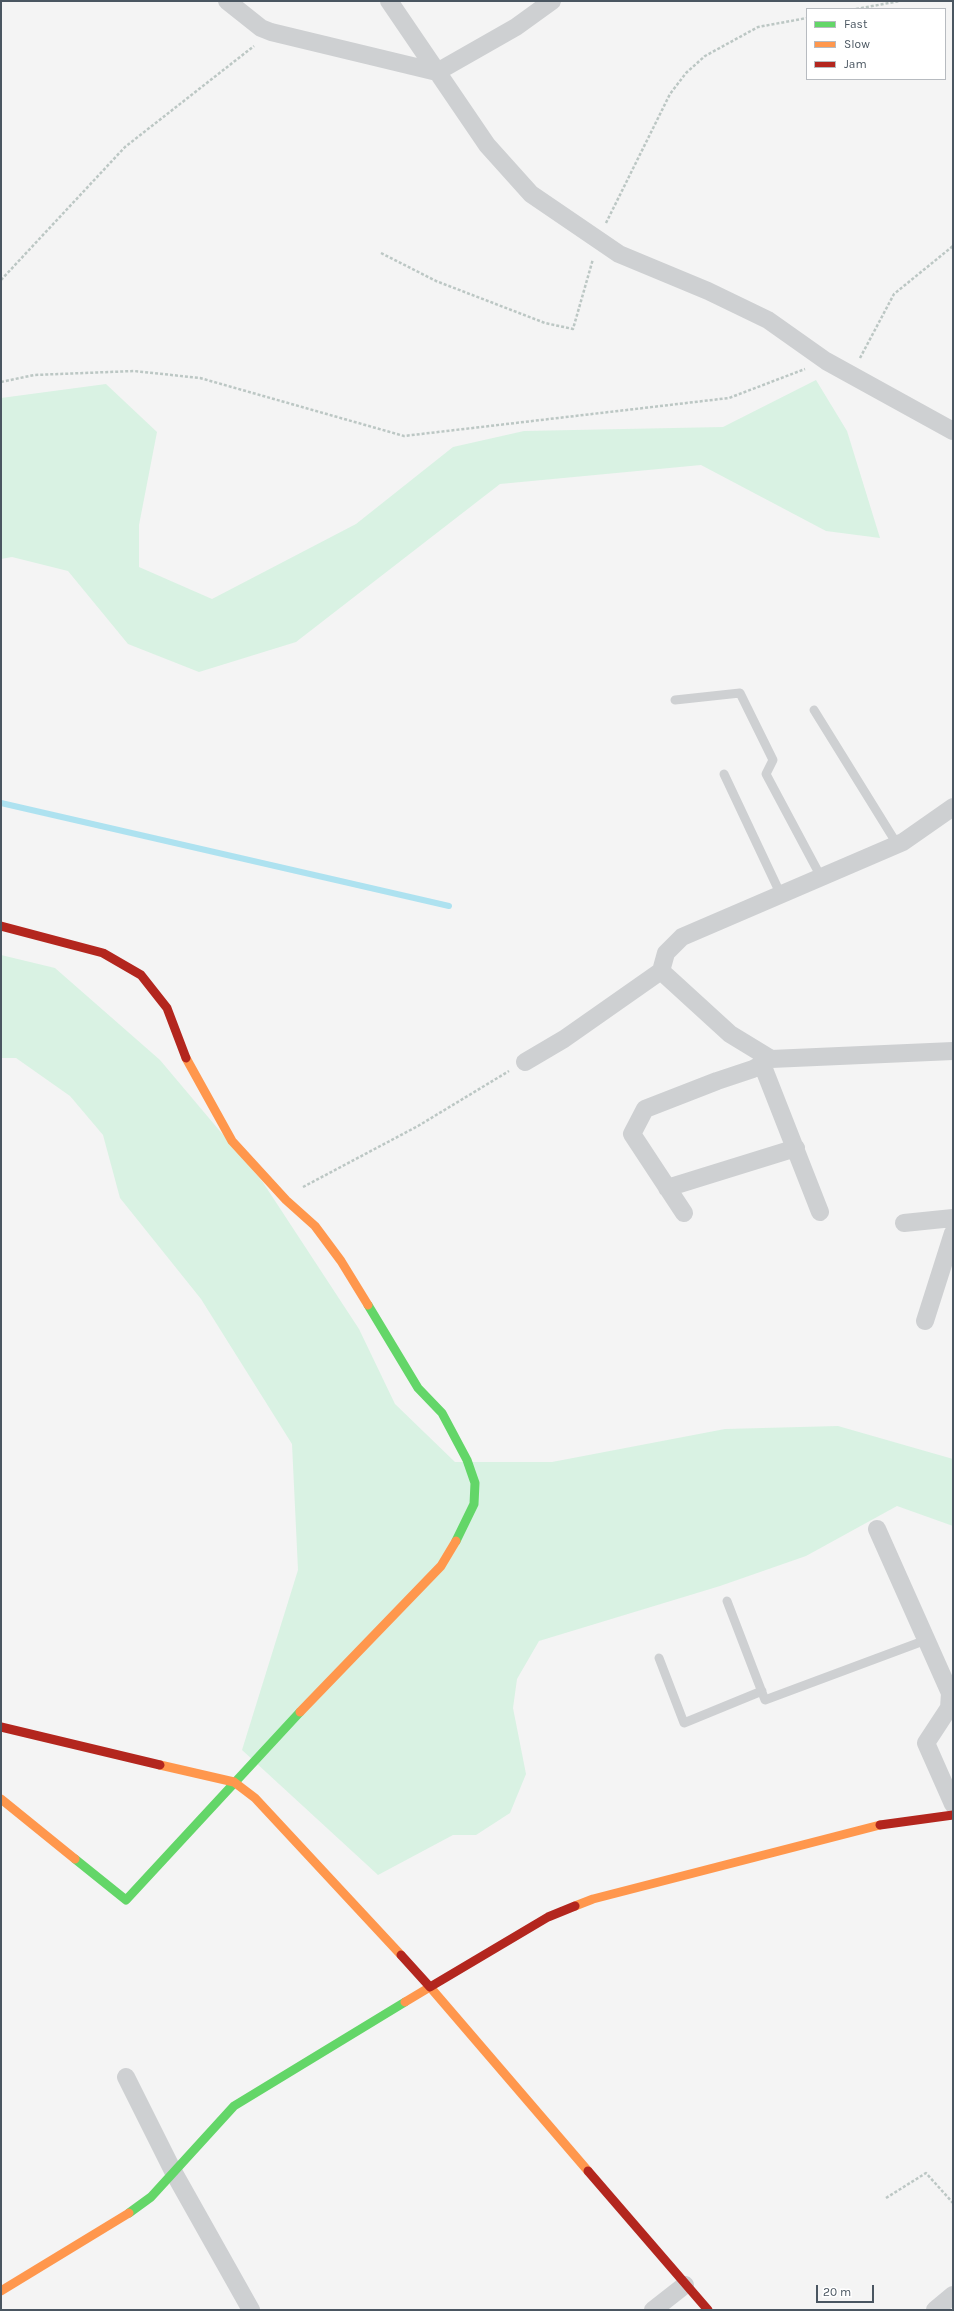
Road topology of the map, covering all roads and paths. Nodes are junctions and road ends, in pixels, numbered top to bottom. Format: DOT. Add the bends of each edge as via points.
graph roads {
  1 [pos="227,1"];
  2 [pos="389,1"];
  3 [pos="552,1"];
  4 [pos="900,1"];
  5 [pos="862,8"];
  6 [pos="806,18"];
  7 [pos="271,32"];
  8 [pos="437,72"];
  9 [pos="598,240"];
  10 [pos="953,246"];
  11 [pos="381,253"];
  12 [pos="1,280"];
  13 [pos="826,360"];
  14 [pos="851,375"];
  15 [pos="1,382"];
  16 [pos="953,431"];
  17 [pos="675,700"];
  18 [pos="814,710"];
  19 [pos="724,774"];
  20 [pos="953,807"];
  21 [pos="897,844"];
  22 [pos="822,877"];
  23 [pos="781,895"];
  24 [pos="1,926"];
  25 [pos="662,971"];
  26 [pos="953,1051"];
  27 [pos="767,1061"];
  28 [pos="525,1062"];
  29 [pos="796,1148"];
  30 [pos="667,1188"];
  31 [pos="284,1198"];
  32 [pos="820,1212"];
  33 [pos="684,1213"];
  34 [pos="953,1218"];
  35 [pos="904,1223"];
  36 [pos="953,1233"];
  37 [pos="925,1321"];
  38 [pos="877,1529"];
  39 [pos="726,1601"];
  40 [pos="926,1640"];
  41 [pos="659,1658"];
  42 [pos="762,1691"];
  43 [pos="1,1727"];
  44 [pos="234,1782"];
  45 [pos="1,1799"];
  46 [pos="953,1804"];
  47 [pos="953,1815"];
  48 [pos="430,1987"];
  49 [pos="126,2077"];
  50 [pos="174,2173"];
  51 [pos="886,2198"];
  52 [pos="953,2203"];
  53 [pos="686,2286"];
  54 [pos="1,2291"];
  55 [pos="953,2296"];
  56 [pos="251,2310"];
  57 [pos="653,2310"];
  58 [pos="708,2310"];
  59 [pos="935,2310"];
  1 -- 7 [label="street" via="261,28"];
  2 -- 8 [label="street"];
  3 -- 8 [label="street" via="516,27"];
  4 -- 5 [label="path"];
  6 -- 9 [label="path" via="758,27 705,56 686,73 670,94"];
  7 -- 8 [label="street"];
  7 -- 12 [label="path" via="125,147"];
  8 -- 9 [label="street" via="487,145 510,173 531,194"];
  9 -- 11 [label="path" via="573,329 546,322 436,281"];
  9 -- 13 [label="street" via="619,254 708,291 768,320"];
  10 -- 14 [label="path" via="894,294"];
  13 -- 14 [label="street"];
  13 -- 15 [label="path" via="729,398 404,436 200,378 134,371 34,375"];
  14 -- 16 [label="street"];
  17 -- 22 [label="lane" via="740,693 773,760 766,774"];
  18 -- 21 [label="lane"];
  19 -- 23 [label="lane"];
  20 -- 21 [label="street"];
  21 -- 22 [label="street"];
  22 -- 23 [label="street"];
  23 -- 25 [label="street" via="682,937 666,953"];
  24 -- 31 [label="street" via="103,953 141,975 167,1008 186,1058 232,1140"];
  25 -- 27 [label="street" via="730,1034"];
  25 -- 28 [label="street" via="564,1039"];
  26 -- 27 [label="street"];
  27 -- 29 [label="street"];
  27 -- 30 [label="street" via="753,1069 645,1109 632,1134"];
  28 -- 31 [label="path" via="418,1126"];
  29 -- 30 [label="street"];
  29 -- 32 [label="street"];
  30 -- 33 [label="street"];
  31 -- 44 [label="street" via="315,1226 341,1261 418,1388 442,1413 467,1460 475,1484 474,1504 463,1529 440,1566"];
  34 -- 35 [label="street"];
  36 -- 37 [label="street"];
  38 -- 40 [label="street"];
  39 -- 42 [label="lane"];
  40 -- 42 [label="lane" via="765,1700"];
  40 -- 46 [label="street" via="950,1693 949,1708 926,1743"];
  41 -- 42 [label="lane" via="684,1723"];
  43 -- 44 [label="street"];
  44 -- 45 [label="street" via="126,1900"];
  44 -- 48 [label="street" via="255,1798 285,1828"];
  47 -- 48 [label="street" via="890,1822 593,1899 548,1917"];
  48 -- 50 [label="street" via="234,2106"];
  48 -- 53 [label="street"];
  49 -- 50 [label="street"];
  50 -- 54 [label="street" via="151,2197 130,2213"];
  50 -- 56 [label="street"];
  51 -- 52 [label="path" via="926,2172"];
  53 -- 57 [label="street"];
  53 -- 58 [label="street"];
  55 -- 59 [label="street"];
}
